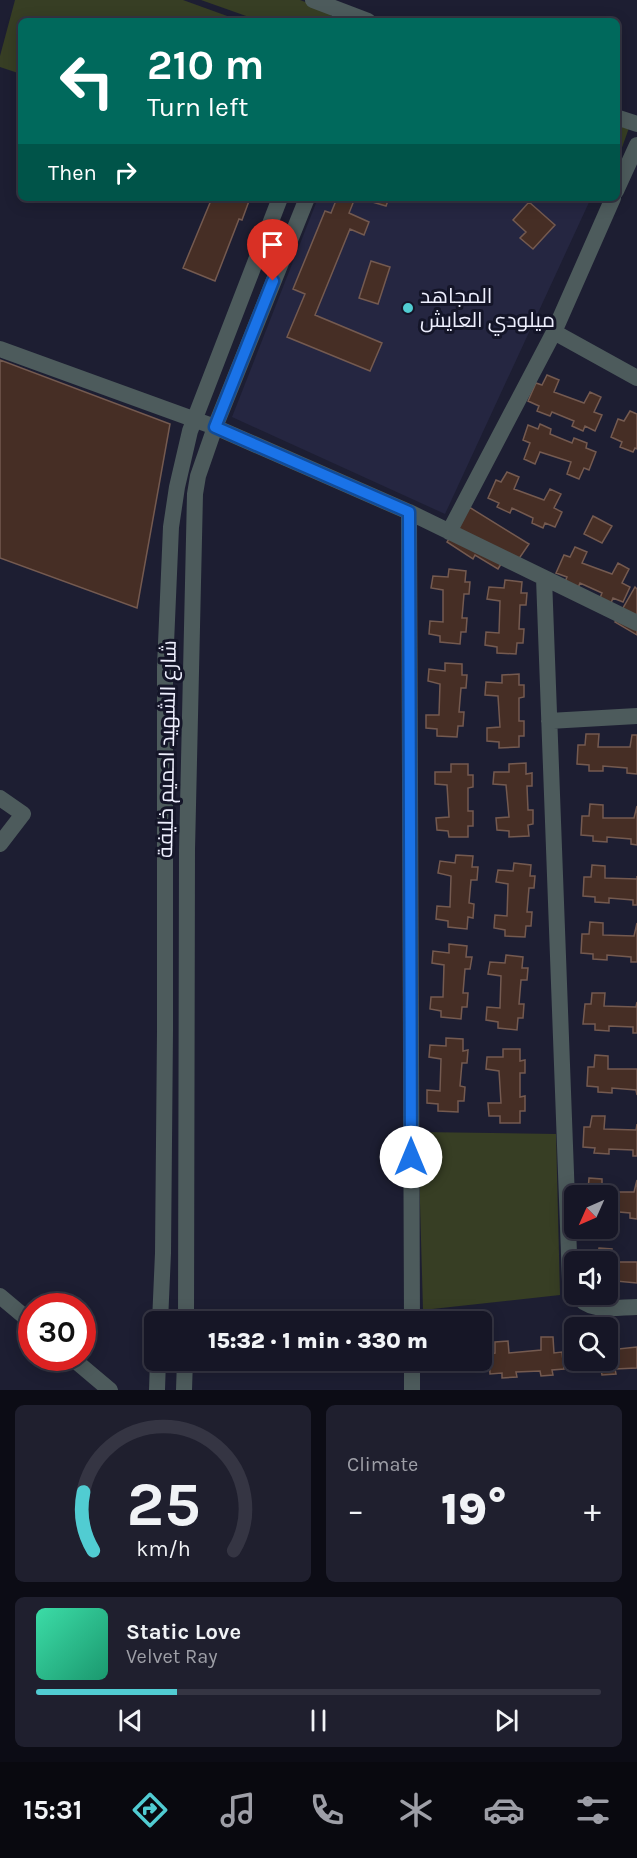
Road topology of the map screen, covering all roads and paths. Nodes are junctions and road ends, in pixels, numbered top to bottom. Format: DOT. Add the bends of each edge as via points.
graph roads {
  1 [pos="313,0"];
  2 [pos="348,17"];
  3 [pos="620,118"];
  4 [pos="637,124"];
  5 [pos="637,145"];
  6 [pos="620,182"];
  7 [pos="279,201"];
  8 [pos="306,201"];
  9 [pos="613,201"];
  10 [pos="554,332"];
  11 [pos="0,349"];
  12 [pos="637,378"];
  13 [pos="194,420"];
  14 [pos="215,427"];
  15 [pos="409,512"];
  16 [pos="449,532"];
  17 [pos="544,578"];
  18 [pos="637,623"];
  19 [pos="637,716"];
  20 [pos="549,721"];
  21 [pos="0,798"];
  22 [pos="0,844"];
  23 [pos="569,1251"];
  24 [pos="0,1296"];
  25 [pos="587,1305"];
  26 [pos="637,1307"];
  27 [pos="18,1311"];
  28 [pos="160,1311"];
  29 [pos="186,1311"];
  30 [pos="412,1311"];
  31 [pos="87,1371"];
  32 [pos="157,1371"];
  33 [pos="185,1371"];
  34 [pos="412,1371"];
  35 [pos="110,1390"];
  36 [pos="156,1390"];
  37 [pos="184,1390"];
  38 [pos="412,1390"];
  1 -- 2 [label="street"];
  3 -- 4 [label="street"];
  5 -- 6 [label="street"];
  7 -- 13 [label="street, شارع الشهيد احميم خليفة"];
  8 -- 14 [label="street, شارع الشهيد احميم خليفة"];
  9 -- 10 [label="street"];
  10 -- 12 [label="street"];
  10 -- 16 [label="street"];
  11 -- 13 [label="street"];
  13 -- 14 [label="street"];
  13 -- 28 [label="street, شارع الشهيد احميم خليفة" via="183,455 171,527 165,667"];
  14 -- 15 [label="street"];
  14 -- 29 [label="street, شارع الشهيد احميم خليفة" via="195,494 187,850"];
  15 -- 16 [label="street"];
  15 -- 30 [label="street"];
  16 -- 17 [label="street"];
  17 -- 18 [label="street"];
  17 -- 20 [label="street"];
  19 -- 20 [label="street"];
  20 -- 23 [label="street"];
  21 -- 22 [label="street" via="23,814"];
  24 -- 27 [label="street"];
  25 -- 26 [label="street"];
  31 -- 35 [label="street"];
  32 -- 36 [label="street"];
  33 -- 37 [label="street"];
  34 -- 38 [label="street"];
}
